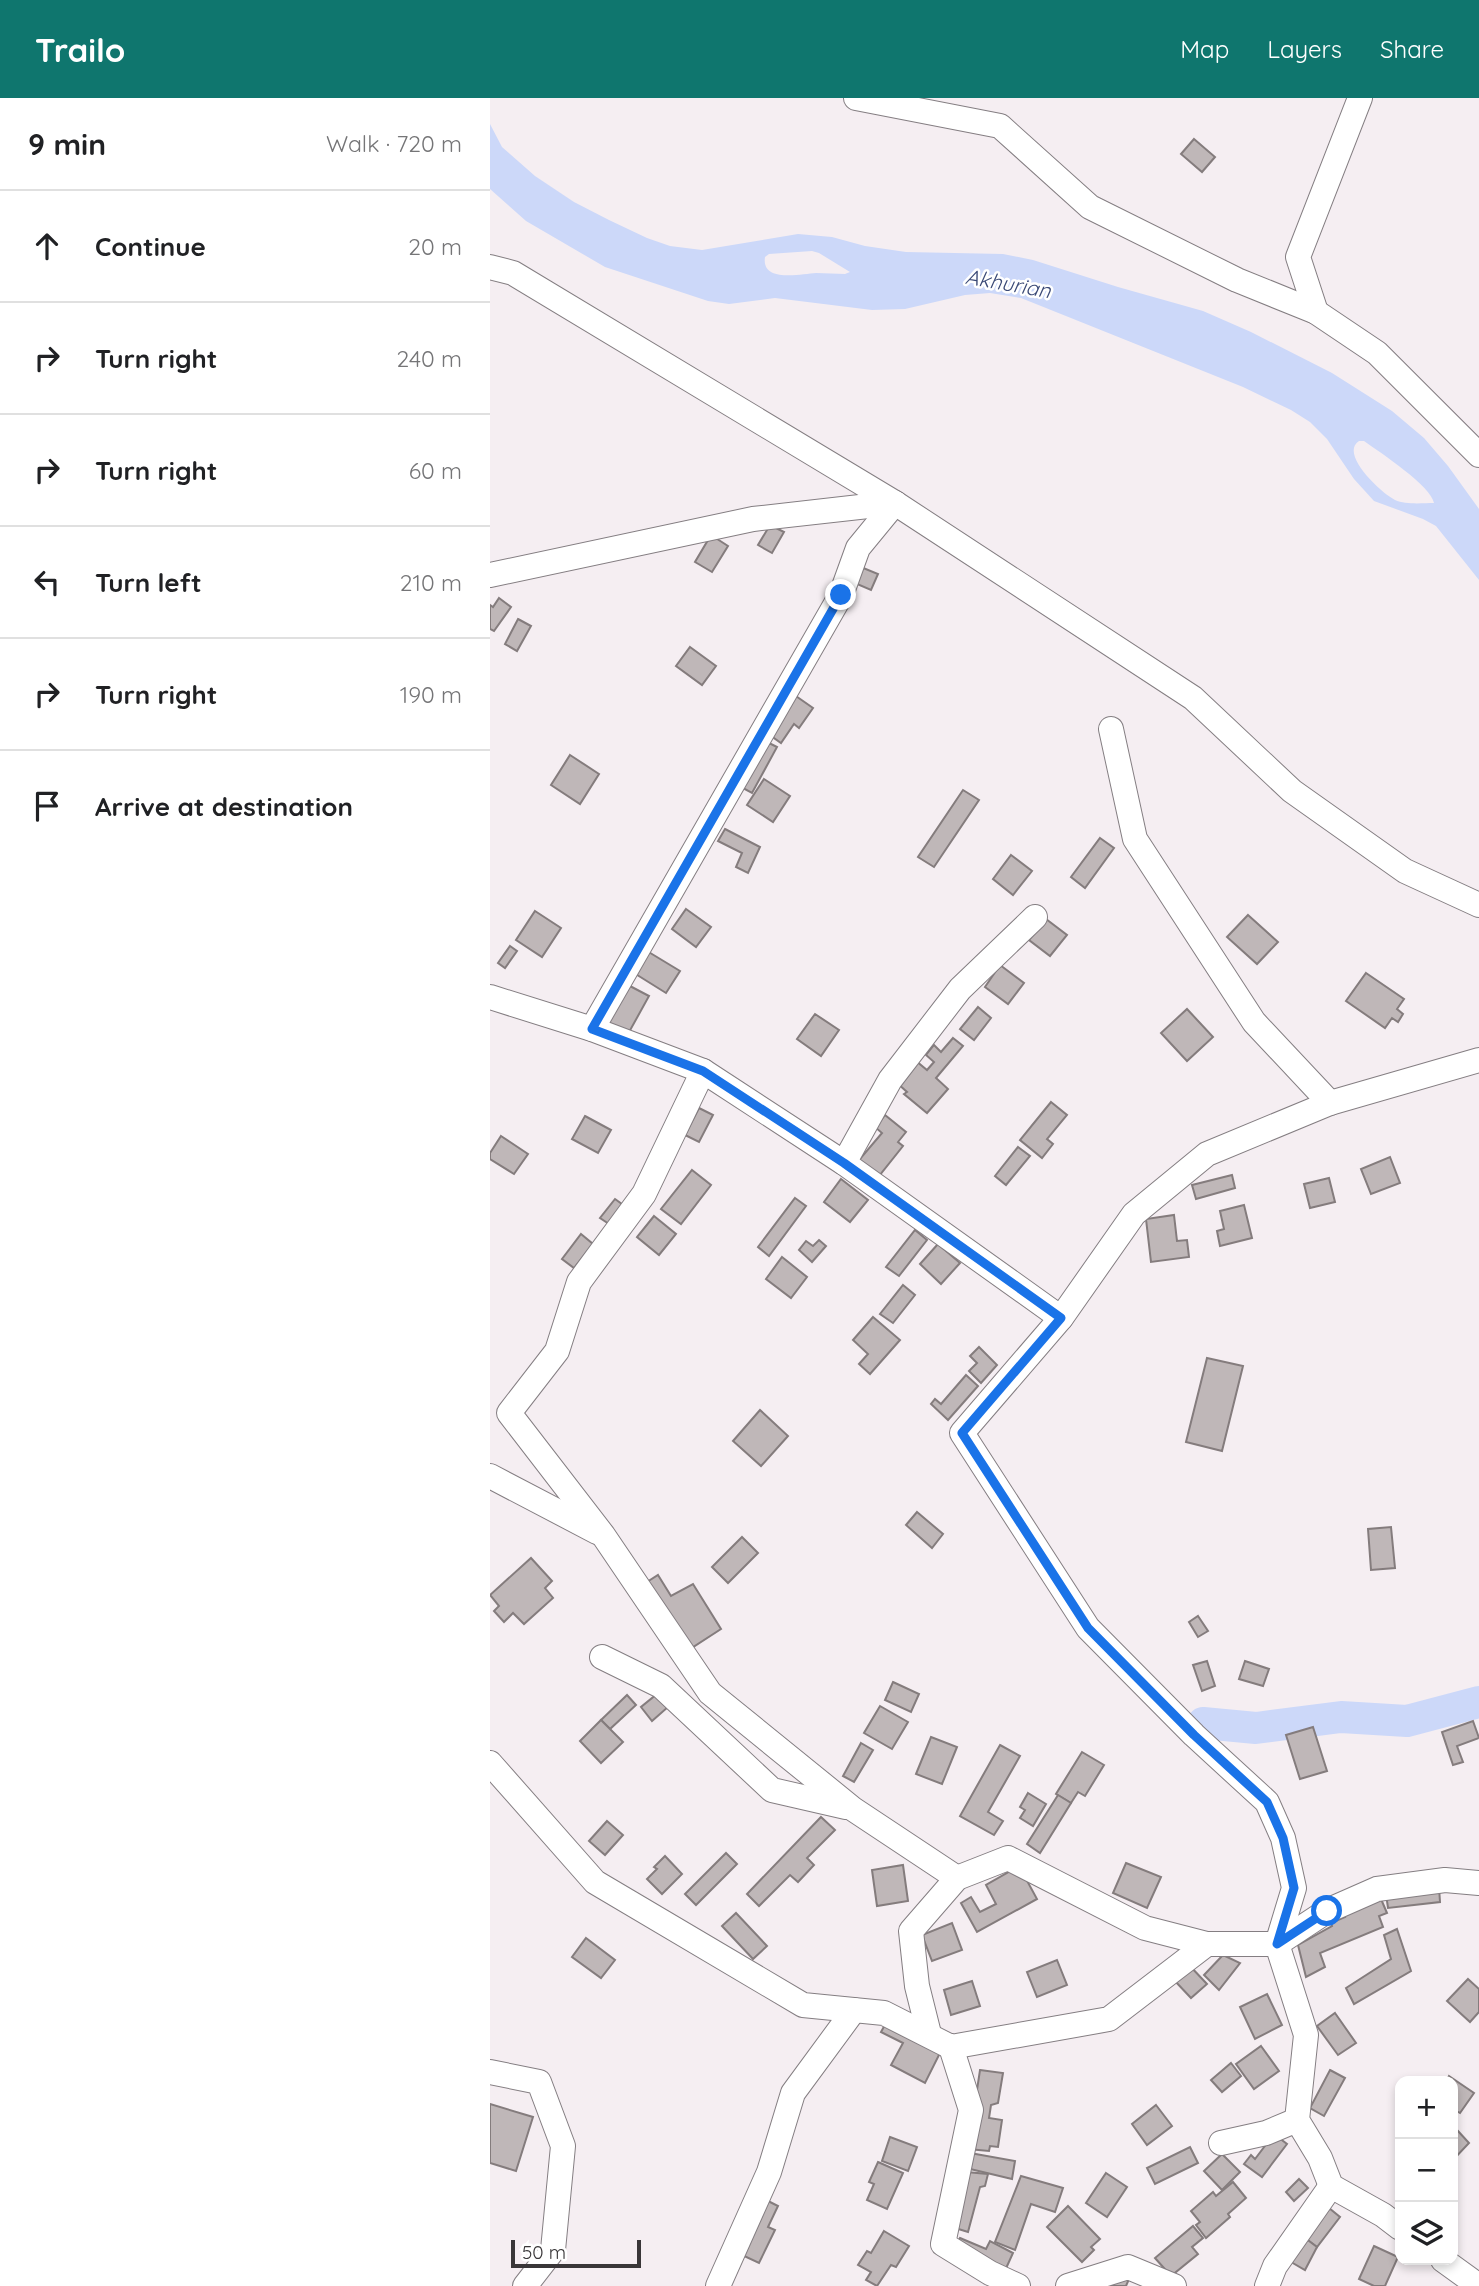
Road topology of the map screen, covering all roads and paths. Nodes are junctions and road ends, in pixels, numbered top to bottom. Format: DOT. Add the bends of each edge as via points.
graph roads {
  1 [pos="856,98"];
  2 [pos="1360,98"];
  3 [pos="490,267"];
  4 [pos="1316,312"];
  5 [pos="1479,455"];
  6 [pos="895,503"];
  7 [pos="490,575"];
  8 [pos="1111,729"];
  9 [pos="1479,905"];
  10 [pos="1035,918"];
  11 [pos="490,997"];
  12 [pos="592,1029"];
  13 [pos="1479,1060"];
  14 [pos="703,1071"];
  15 [pos="1331,1103"];
  16 [pos="844,1163"];
  17 [pos="1061,1318"];
  18 [pos="490,1476"];
  19 [pos="603,1535"];
  20 [pos="601,1657"];
  21 [pos="490,1763"];
  22 [pos="853,1809"];
  23 [pos="957,1878"];
  24 [pos="1479,1883"];
  25 [pos="1207,1944"];
  26 [pos="1277,1944"];
  27 [pos="855,2010"];
  28 [pos="929,2034"];
  29 [pos="951,2047"];
  30 [pos="490,2072"];
  31 [pos="1297,2120"];
  32 [pos="1221,2143"];
  33 [pos="1331,2186"];
  34 [pos="1395,2224"];
  35 [pos="1450,2265"];
  36 [pos="524,2286"];
  37 [pos="718,2286"];
  38 [pos="1017,2286"];
  39 [pos="1068,2286"];
  40 [pos="1174,2286"];
  41 [pos="1267,2286"];
  42 [pos="1479,2286"];
  1 -- 4 [label="street" via="1000,126 1090,207 1237,280"];
  2 -- 4 [label="street" via="1298,257"];
  3 -- 6 [label="street" via="513,273"];
  4 -- 5 [label="street" via="1377,353"];
  6 -- 7 [label="street" via="753,519"];
  6 -- 9 [label="street" via="1193,698 1292,791 1405,871"];
  6 -- 12 [label="street" via="858,548 841,595"];
  8 -- 15 [label="street" via="1135,839 1254,1022"];
  10 -- 16 [label="street" via="960,989 890,1080"];
  11 -- 12 [label="street"];
  12 -- 14 [label="street"];
  13 -- 15 [label="street"];
  14 -- 16 [label="street"];
  14 -- 19 [label="street" via="644,1194 579,1282 557,1350 509,1413"];
  15 -- 17 [label="street" via="1207,1154 1134,1214"];
  16 -- 17 [label="street"];
  17 -- 26 [label="street" via="962,1433 1088,1628 1267,1802 1283,1838 1294,1888"];
  18 -- 19 [label="street"];
  19 -- 22 [label="street" via="710,1693"];
  20 -- 22 [label="street" via="661,1686 772,1790"];
  21 -- 27 [label="street" via="595,1882 803,2006"];
  22 -- 23 [label="street"];
  23 -- 25 [label="street" via="1008,1858 1145,1928"];
  23 -- 28 [label="street" via="911,1931"];
  24 -- 26 [label="street" via="1445,1880 1377,1889 1327,1911"];
  25 -- 26 [label="street"];
  25 -- 29 [label="street" via="1109,2019"];
  26 -- 31 [label="street" via="1306,2035"];
  27 -- 28 [label="street" via="884,2013"];
  27 -- 37 [label="street" via="793,2093 769,2172"];
  28 -- 29 [label="street"];
  29 -- 38 [label="street" via="971,2110 943,2244"];
  30 -- 36 [label="street" via="539,2082 564,2146 553,2249"];
  31 -- 32 [label="street"];
  31 -- 33 [label="street"];
  33 -- 34 [label="street"];
  33 -- 41 [label="street" via="1275,2266"];
  35 -- 42 [label="street"];
  39 -- 40 [label="street" via="1128,2267"];
}
